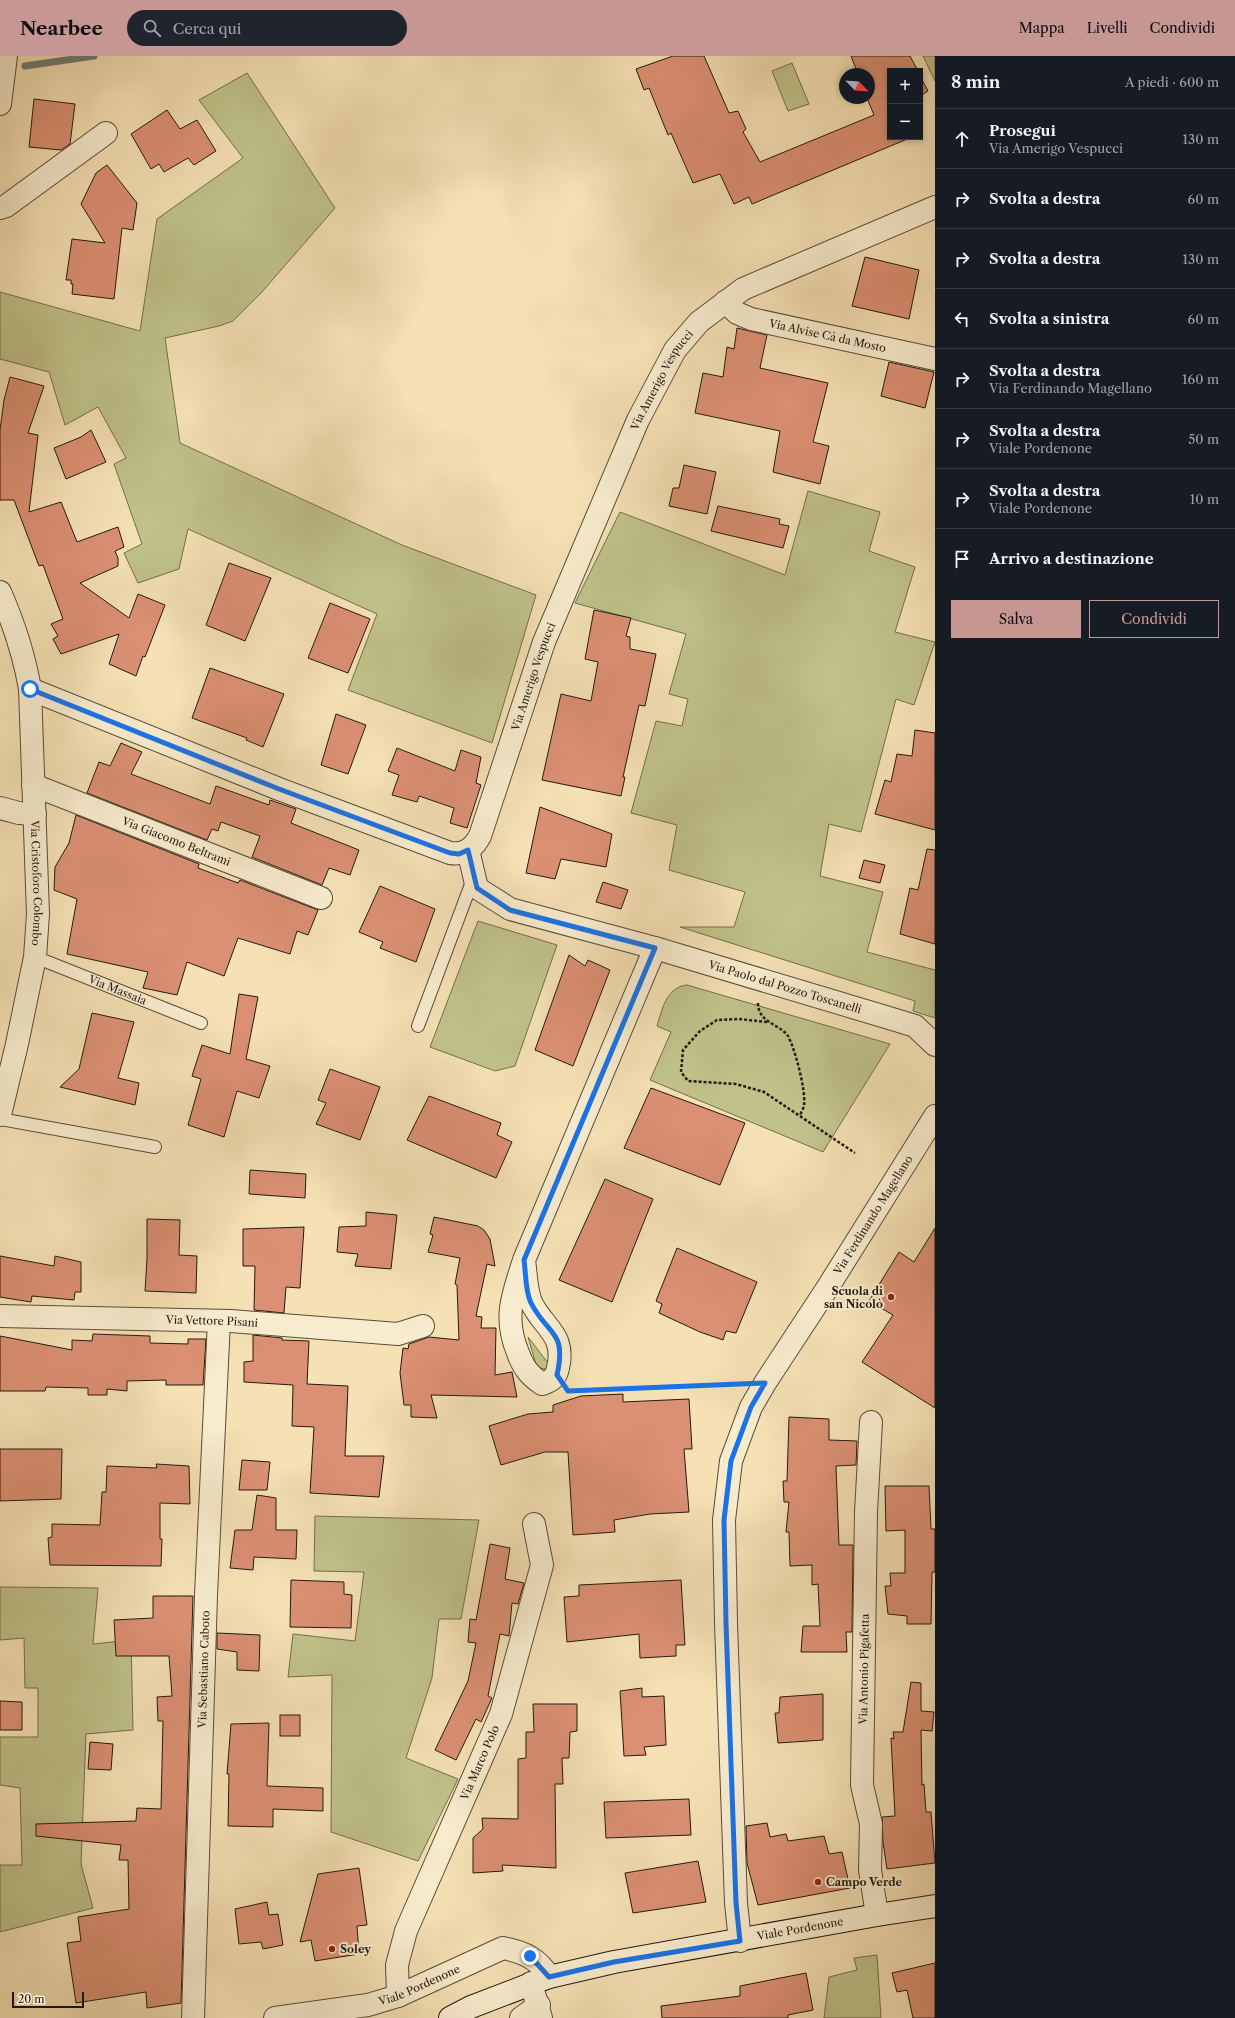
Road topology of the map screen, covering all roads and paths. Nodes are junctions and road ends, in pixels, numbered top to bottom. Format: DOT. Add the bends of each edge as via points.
graph roads {
  1 [pos="6,56"];
  2 [pos="0,104"];
  3 [pos="106,133"];
  4 [pos="935,207"];
  5 [pos="0,208"];
  6 [pos="725,302"];
  7 [pos="935,360"];
  8 [pos="0,592"];
  9 [pos="30,689"];
  10 [pos="33,785"];
  11 [pos="0,808"];
  12 [pos="35,814"];
  13 [pos="468,850"];
  14 [pos="474,876"];
  15 [pos="321,898"];
  16 [pos="655,948"];
  17 [pos="35,957"];
  18 [pos="757,980"];
  19 [pos="767,1022"];
  20 [pos="201,1024"];
  21 [pos="925,1025"];
  22 [pos="418,1026"];
  23 [pos="935,1045"];
  24 [pos="0,1115"];
  25 [pos="800,1116"];
  26 [pos="935,1116"];
  27 [pos="0,1119"];
  28 [pos="155,1147"];
  29 [pos="926,1149"];
  30 [pos="854,1153"];
  31 [pos="524,1260"];
  32 [pos="0,1316"];
  33 [pos="219,1321"];
  34 [pos="423,1326"];
  35 [pos="557,1375"];
  36 [pos="765,1383"];
  37 [pos="871,1422"];
  38 [pos="534,1524"];
  39 [pos="935,1906"];
  40 [pos="877,1915"];
  41 [pos="740,1941"];
  42 [pos="540,1980"];
  43 [pos="398,1996"];
  44 [pos="540,2012"];
  45 [pos="193,2018"];
  46 [pos="275,2018"];
  47 [pos="450,2018"];
  48 [pos="521,2018"];
  1 -- 2 [label="street"];
  3 -- 5 [label="street"];
  4 -- 6 [label="street, Via Amerigo Vespucci" via="743,289"];
  6 -- 7 [label="street, Via Alvise Cà da Mosto" via="737,313 752,319"];
  6 -- 13 [label="street, Via Amerigo Vespucci" via="699,322 675,350 638,420 544,642 480,836 475,845"];
  8 -- 9 [label="street, Via Cristoforo Colombo" via="21,647"];
  9 -- 10 [label="street, Via Cristoforo Colombo"];
  9 -- 13 [label="street" via="279,789 450,853 459,854"];
  10 -- 12 [label="street, Via Cristoforo Colombo"];
  10 -- 15 [label="street, Via Giacomo Beltrami"];
  11 -- 12 [label="street, Via Cristoforo Colombo"];
  12 -- 17 [label="street, Via Cristoforo Colombo" via="38,914"];
  13 -- 14 [label="street, Via Paolo dal Pozzo Toscanelli"];
  14 -- 16 [label="street, Via Paolo dal Pozzo Toscanelli" via="477,888 510,910"];
  14 -- 22 [label="lane"];
  16 -- 18 [label="street, Via Paolo dal Pozzo Toscanelli"];
  16 -- 31 [label="street"];
  17 -- 20 [label="lane, Via Massaia"];
  17 -- 24 [label="street, Via Cristoforo Colombo"];
  18 -- 19 [label="path" via="758,1007"];
  18 -- 21 [label="street, Via Paolo dal Pozzo Toscanelli"];
  19 -- 25 [label="path" via="787,1035 799,1067 804,1105"];
  19 -- 25 [label="path" via="739,1018 717,1020 700,1031 683,1050 681,1072 688,1081 736,1084 764,1092"];
  21 -- 23 [label="street, Via Paolo dal Pozzo Toscanelli"];
  25 -- 30 [label="path"];
  26 -- 29 [label="street, Via Ferdinando Magellano"];
  27 -- 28 [label="lane"];
  29 -- 36 [label="street, Via Ferdinando Magellano"];
  31 -- 35 [label="street" via="531,1302 560,1344"];
  31 -- 35 [label="street" via="509,1316 510,1333 524,1368 532,1378 542,1384 550,1382"];
  32 -- 33 [label="street, Via Vettore Pisani"];
  33 -- 34 [label="street, Via Vettore Pisani" via="398,1334"];
  33 -- 45 [label="street, Via Sebastiano Caboto" via="206,1595"];
  35 -- 36 [label="path" via="568,1391"];
  36 -- 41 [label="street, Via Ferdinando Magellano" via="751,1407 731,1461 724,1520 736,1903"];
  37 -- 40 [label="street, Via Antonio Pigafetta" via="866,1512 862,1785 871,1824 870,1870"];
  38 -- 43 [label="street, Via Marco Polo" via="542,1565 501,1714 406,1931 397,1965"];
  39 -- 40 [label="street, Viale Pordenone"];
  40 -- 41 [label="street, Viale Pordenone"];
  41 -- 42 [label="street, Viale Pordenone" via="614,1962"];
  42 -- 43 [label="street, Viale Pordenone" via="530,1956 503,1948"];
  42 -- 44 [label="street"];
  42 -- 47 [label="street, Viale Pordenone"];
  43 -- 46 [label="street, Viale Pordenone" via="368,2005"];
  44 -- 48 [label="street"];
}
